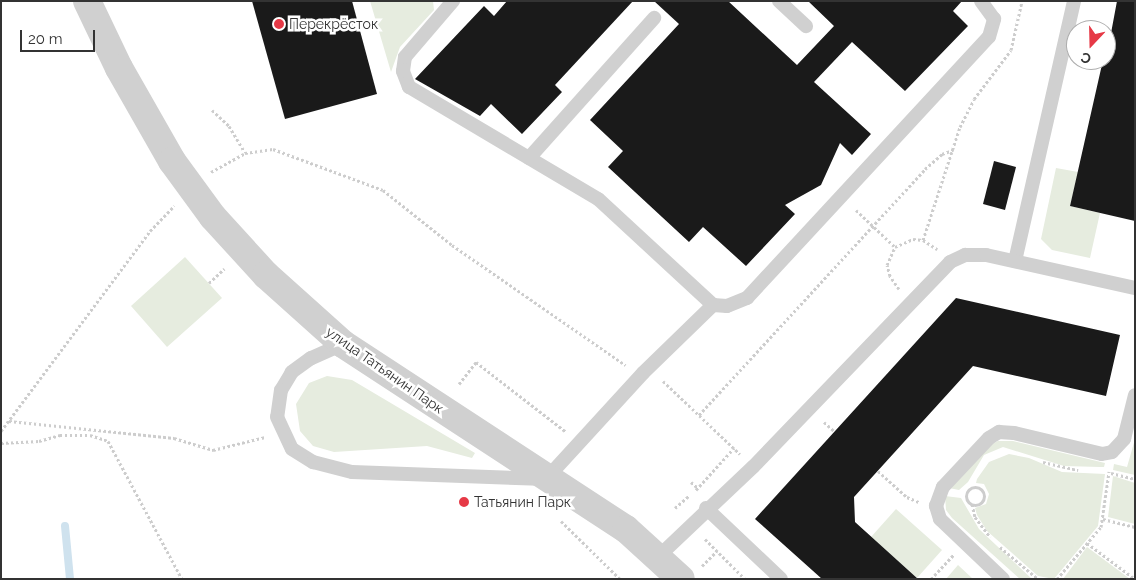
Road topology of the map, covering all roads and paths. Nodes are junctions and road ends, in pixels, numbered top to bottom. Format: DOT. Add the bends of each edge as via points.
graph roads {
  1 [pos="87,1"];
  2 [pos="453,1"];
  3 [pos="779,1"];
  4 [pos="981,1"];
  5 [pos="1022,1"];
  6 [pos="1074,1"];
  7 [pos="654,18"];
  8 [pos="806,26"];
  9 [pos="212,110"];
  10 [pos="953,150"];
  11 [pos="245,153"];
  12 [pos="529,158"];
  13 [pos="206,175"];
  14 [pos="176,204"];
  15 [pos="869,222"];
  16 [pos="874,226"];
  17 [pos="922,240"];
  18 [pos="895,247"];
  19 [pos="1015,261"];
  20 [pos="950,262"];
  21 [pos="226,266"];
  22 [pos="209,283"];
  23 [pos="1135,288"];
  24 [pos="910,302"];
  25 [pos="713,305"];
  26 [pos="343,344"];
  27 [pos="643,373"];
  28 [pos="459,384"];
  29 [pos="1135,395"];
  30 [pos="699,415"];
  31 [pos="8,421"];
  32 [pos="828,426"];
  33 [pos="1,431"];
  34 [pos="834,432"];
  35 [pos="265,438"];
  36 [pos="1,443"];
  37 [pos="578,444"];
  38 [pos="734,448"];
  39 [pos="1112,452"];
  40 [pos="1036,459"];
  41 [pos="753,466"];
  42 [pos="1083,470"];
  43 [pos="878,471"];
  44 [pos="1104,472"];
  45 [pos="1109,473"];
  46 [pos="1135,478"];
  47 [pos="546,479"];
  48 [pos="973,481"];
  49 [pos="691,482"];
  50 [pos="972,487"];
  51 [pos="698,488"];
  52 [pos="972,504"];
  53 [pos="936,506"];
  54 [pos="675,508"];
  55 [pos="706,508"];
  56 [pos="1103,519"];
  57 [pos="561,521"];
  58 [pos="1135,527"];
  59 [pos="698,532"];
  60 [pos="963,543"];
  61 [pos="1087,543"];
  62 [pos="717,551"];
  63 [pos="658,557"];
  64 [pos="692,572"];
  65 [pos="1135,578"];
  66 [pos="182,579"];
  67 [pos="620,579"];
  68 [pos="745,579"];
  69 [pos="781,579"];
  70 [pos="931,579"];
  71 [pos="1003,579"];
  72 [pos="1038,579"];
  73 [pos="1057,579"];
  1 -- 26 [label="street, улица Татьянин Парк" via="136,100 172,161 213,217 266,275"];
  2 -- 12 [label="lane" via="408,50 403,64 404,79 415,93"];
  3 -- 8 [label="lane"];
  4 -- 25 [label="lane" via="994,18 989,37 746,298 727,306"];
  5 -- 10 [label="path" via="1011,50 974,99"];
  6 -- 19 [label="lane"];
  7 -- 12 [label="lane"];
  9 -- 11 [label="path" via="229,126"];
  10 -- 16 [label="path" via="930,164"];
  10 -- 17 [label="path"];
  11 -- 13 [label="path"];
  11 -- 27 [label="path" via="273,149 383,190 452,244 621,364"];
  12 -- 25 [label="lane" via="606,205"];
  14 -- 31 [label="path" via="150,231"];
  15 -- 16 [label="path"];
  16 -- 18 [label="path"];
  16 -- 30 [label="path"];
  17 -- 18 [label="path" via="904,241"];
  17 -- 20 [label="path"];
  18 -- 24 [label="path" via="887,265 890,276"];
  19 -- 20 [label="lane" via="975,254"];
  19 -- 23 [label="lane"];
  20 -- 24 [label="lane"];
  21 -- 22 [label="path"];
  24 -- 41 [label="lane"];
  25 -- 27 [label="lane"];
  26 -- 47 [label="street, улица Татьянин Парк"];
  26 -- 47 [label="lane" via="311,358 292,372 281,390 277,417 292,449 313,462 352,472"];
  27 -- 30 [label="path" via="660,378"];
  27 -- 37 [label="lane"];
  28 -- 37 [label="path" via="476,362 540,409"];
  29 -- 39 [label="lane" via="1124,439"];
  30 -- 38 [label="path"];
  31 -- 33 [label="path"];
  31 -- 35 [label="path" via="174,438 213,450"];
  32 -- 34 [label="path"];
  36 -- 66 [label="path" via="39,441 60,435 90,435 108,441"];
  37 -- 47 [label="lane"];
  38 -- 41 [label="path"];
  38 -- 51 [label="path"];
  39 -- 45 [label="path"];
  39 -- 53 [label="lane" via="1102,454 999,432 989,438 943,487"];
  40 -- 42 [label="path" via="1059,468"];
  41 -- 55 [label="lane"];
  43 -- 53 [label="path" via="907,497"];
  44 -- 45 [label="path"];
  45 -- 46 [label="path"];
  45 -- 56 [label="path"];
  47 -- 63 [label="street, улица Татьянин Парк" via="626,529"];
  48 -- 50 [label="path"];
  49 -- 51 [label="path"];
  50 -- 52 [label="path" via="966,495"];
  50 -- 52 [label="path" via="979,488 984,494 979,504"];
  51 -- 54 [label="path"];
  52 -- 72 [label="path" via="975,517 986,532"];
  53 -- 60 [label="lane" via="940,519"];
  55 -- 63 [label="lane"];
  55 -- 69 [label="lane"];
  56 -- 58 [label="path"];
  56 -- 61 [label="path" via="1099,530"];
  57 -- 67 [label="path"];
  59 -- 62 [label="path"];
  60 -- 70 [label="path"];
  60 -- 71 [label="lane"];
  61 -- 65 [label="path"];
  61 -- 73 [label="path"];
  62 -- 64 [label="path"];
  62 -- 68 [label="path"];
  63 -- 64 [label="street, улица Татьянин Парк"];
}
